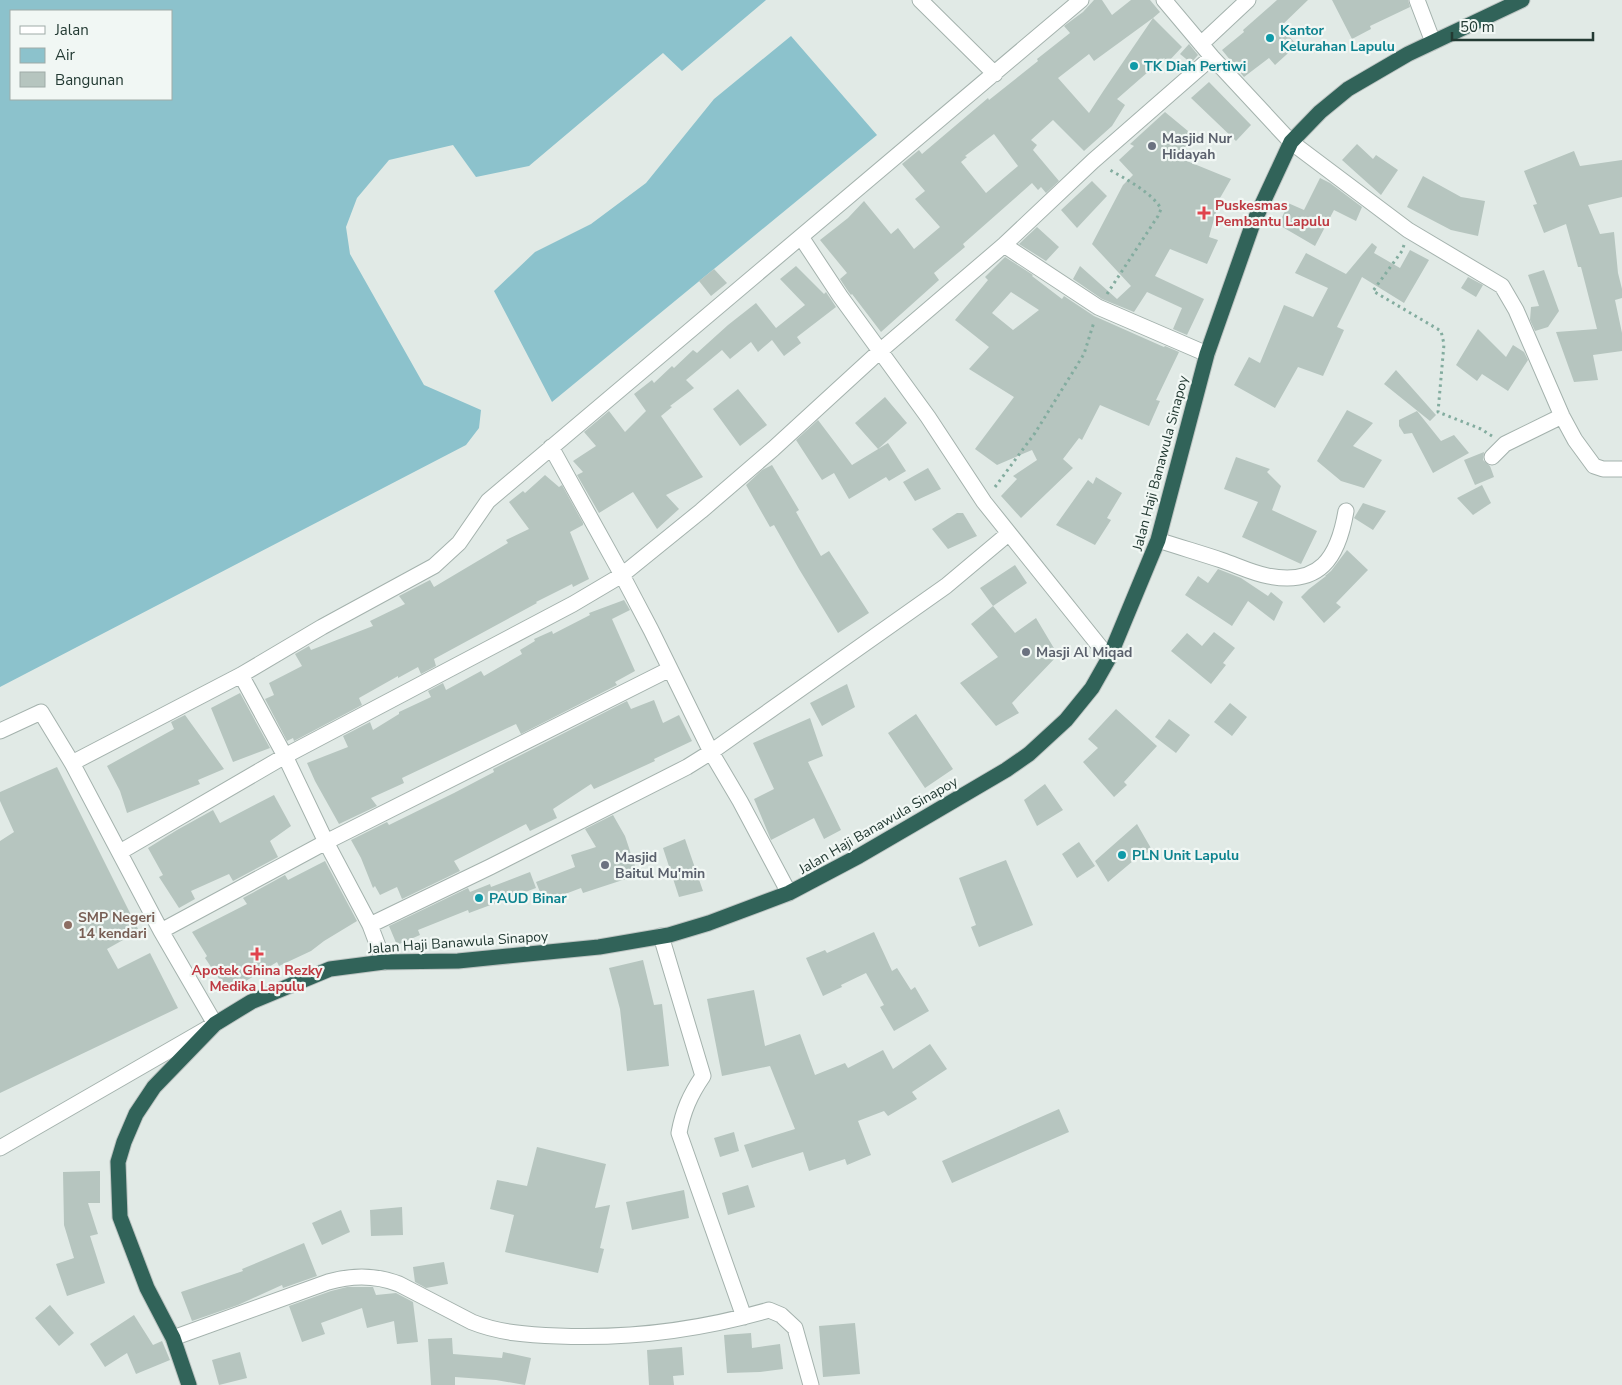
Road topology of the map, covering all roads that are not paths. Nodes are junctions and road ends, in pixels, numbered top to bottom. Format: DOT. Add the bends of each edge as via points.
graph roads {
  1 [pos="920,0"];
  2 [pos="1081,0"];
  3 [pos="1164,0"];
  4 [pos="1248,0"];
  5 [pos="1417,0"];
  6 [pos="1522,0"];
  7 [pos="1433,42"];
  8 [pos="1201,44"];
  9 [pos="1212,58"];
  10 [pos="995,74"];
  11 [pos="1291,142"];
  12 [pos="801,237"];
  13 [pos="1004,245"];
  14 [pos="880,351"];
  15 [pos="1207,354"];
  16 [pos="1562,416"];
  17 [pos="551,447"];
  18 [pos="1492,457"];
  19 [pos="1622,469"];
  20 [pos="1346,511"];
  21 [pos="1008,534"];
  22 [pos="1158,540"];
  23 [pos="622,576"];
  24 [pos="1109,658"];
  25 [pos="670,669"];
  26 [pos="240,674"];
  27 [pos="0,732"];
  28 [pos="711,752"];
  29 [pos="285,756"];
  30 [pos="72,763"];
  31 [pos="326,842"];
  32 [pos="120,852"];
  33 [pos="789,893"];
  34 [pos="370,924"];
  35 [pos="161,931"];
  36 [pos="661,936"];
  37 [pos="384,962"];
  38 [pos="215,1024"];
  39 [pos="0,1148"];
  40 [pos="744,1316"];
  41 [pos="172,1338"];
  42 [pos="189,1385"];
  43 [pos="811,1385"];
  1 -- 10 [label="street"];
  2 -- 10 [label="street"];
  3 -- 8 [label="street"];
  4 -- 8 [label="street"];
  5 -- 7 [label="street"];
  6 -- 7 [label="highway, Jalan Haji Banawula Sinapoy"];
  7 -- 11 [label="highway, Jalan Haji Banawula Sinapoy" via="1348,89"];
  8 -- 9 [label="street"];
  9 -- 11 [label="street"];
  9 -- 13 [label="street"];
  10 -- 12 [label="street"];
  11 -- 15 [label="highway, Jalan Haji Banawula Sinapoy" via="1252,226"];
  11 -- 16 [label="street" via="1408,230 1502,286 1516,310"];
  12 -- 14 [label="street"];
  12 -- 17 [label="street"];
  13 -- 14 [label="street"];
  13 -- 15 [label="street" via="1098,307"];
  14 -- 21 [label="street"];
  14 -- 23 [label="street" via="701,511"];
  15 -- 22 [label="highway, Jalan Haji Banawula Sinapoy"];
  16 -- 18 [label="street" via="1505,444"];
  16 -- 19 [label="street" via="1594,466"];
  17 -- 23 [label="street"];
  17 -- 26 [label="street" via="488,501 459,543 434,566"];
  20 -- 22 [label="street" via="1339,541 1321,569 1295,578 1267,576"];
  21 -- 24 [label="street"];
  21 -- 28 [label="street" via="946,586"];
  22 -- 24 [label="highway, Jalan Haji Banawula Sinapoy"];
  23 -- 25 [label="street"];
  23 -- 29 [label="street"];
  24 -- 33 [label="highway, Jalan Haji Banawula Sinapoy" via="1092,688 1066,720 1029,754 910,827"];
  25 -- 28 [label="street"];
  25 -- 31 [label="street"];
  26 -- 29 [label="street"];
  26 -- 30 [label="street"];
  27 -- 30 [label="street" via="41,712"];
  28 -- 33 [label="street"];
  28 -- 34 [label="street" via="663,780"];
  29 -- 31 [label="street"];
  29 -- 32 [label="street"];
  30 -- 32 [label="street"];
  31 -- 34 [label="street"];
  31 -- 35 [label="street"];
  32 -- 35 [label="street"];
  33 -- 36 [label="highway, Jalan Haji Banawula Sinapoy" via="709,923"];
  34 -- 37 [label="street"];
  35 -- 38 [label="street"];
  36 -- 37 [label="highway, Jalan Haji Banawula Sinapoy" via="538,954 458,961"];
  36 -- 40 [label="street" via="703,1076 692,1093 680,1133"];
  37 -- 38 [label="highway, Jalan Haji Banawula Sinapoy" via="330,969 251,1002"];
  38 -- 39 [label="street"];
  38 -- 41 [label="highway, Jalan Haji Banawula Sinapoy" via="154,1088 136,1114 118,1162 120,1217 147,1288"];
  40 -- 41 [label="street" via="644,1335 520,1334 472,1322 387,1279 353,1277 306,1289"];
  40 -- 43 [label="street" via="769,1310 781,1315 795,1328"];
  41 -- 42 [label="highway, Jalan Haji Banawula Sinapoy"];
}
